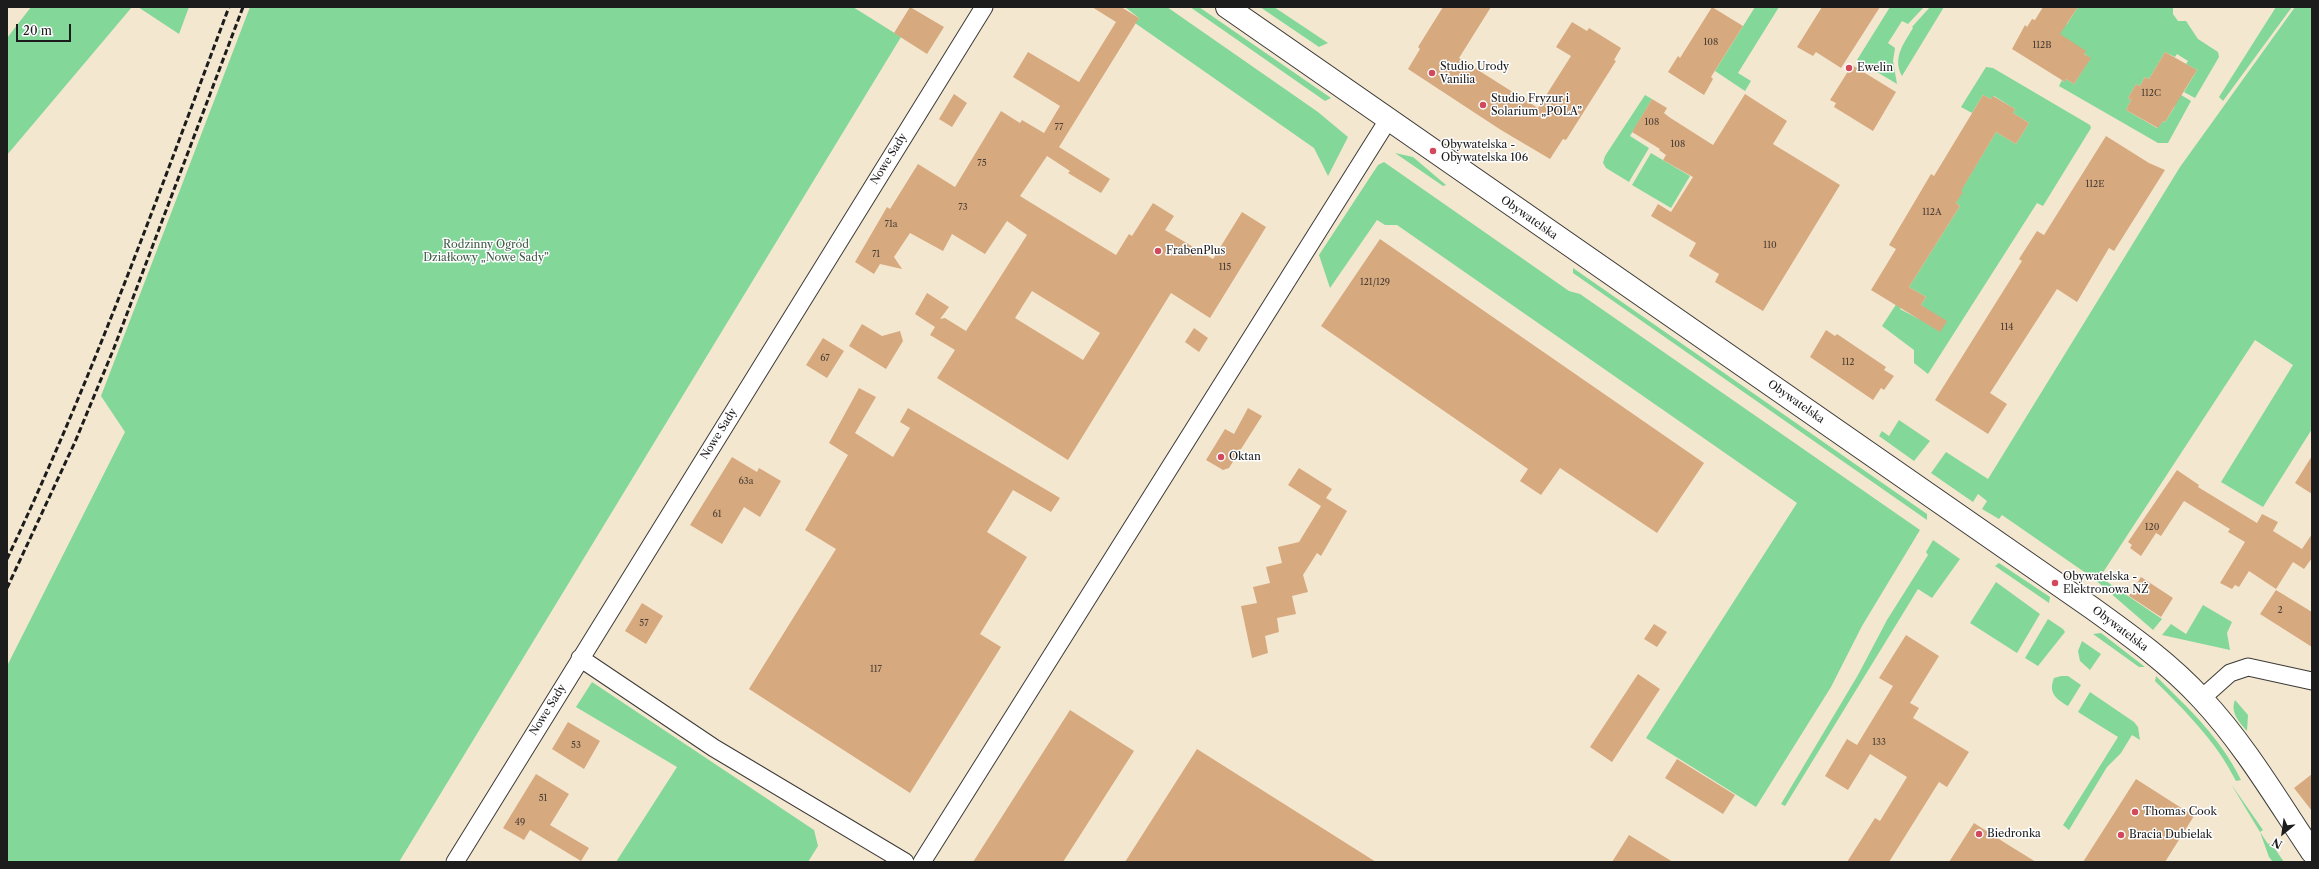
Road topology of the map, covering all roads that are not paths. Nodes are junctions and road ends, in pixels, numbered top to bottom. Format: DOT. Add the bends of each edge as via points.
graph roads {
  1 [pos="984,7"];
  2 [pos="1227,7"];
  3 [pos="1388,120"];
  4 [pos="580,658"];
  5 [pos="2312,681"];
  6 [pos="2202,698"];
  7 [pos="2312,852"];
  8 [pos="455,862"];
  9 [pos="905,862"];
  10 [pos="922,862"];
  1 -- 4 [label="street, Nowe Sady"];
  2 -- 3 [label="main road, Obywatelska"];
  3 -- 6 [label="main road, Obywatelska" via="2098,612 2151,652"];
  3 -- 10 [label="street"];
  4 -- 8 [label="street, Nowe Sady"];
  4 -- 9 [label="street" via="714,748"];
  5 -- 6 [label="street" via="2248,668 2230,673"];
  6 -- 7 [label="main road, Obywatelska" via="2259,770"];
}
